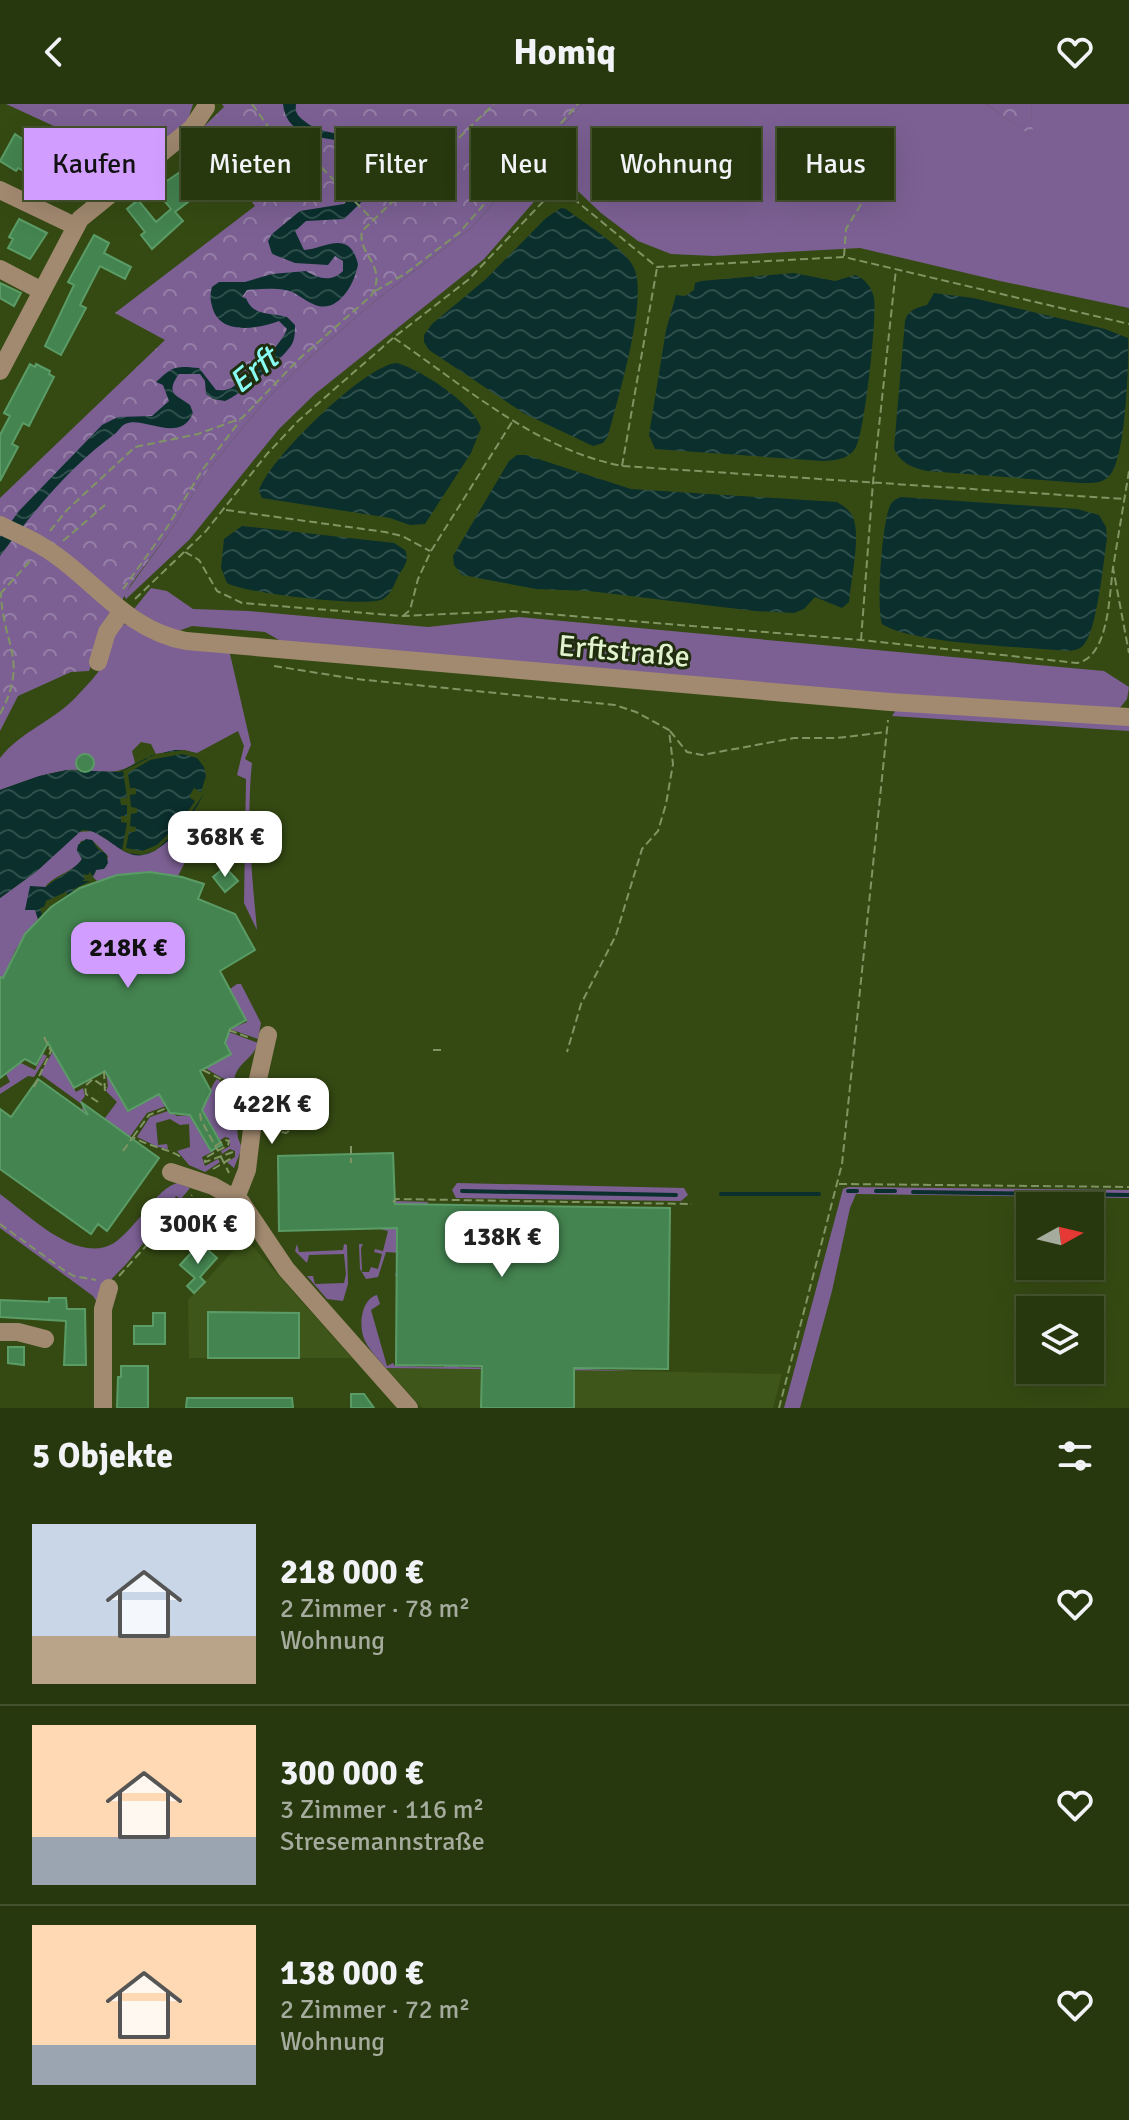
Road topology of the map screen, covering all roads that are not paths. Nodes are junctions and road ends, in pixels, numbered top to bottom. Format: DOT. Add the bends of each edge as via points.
graph roads {
  1 [pos="206,107"];
  2 [pos="0,190"];
  3 [pos="75,226"];
  4 [pos="0,269"];
  5 [pos="42,291"];
  6 [pos="0,371"];
  7 [pos="0,525"];
  8 [pos="118,607"];
  9 [pos="98,662"];
  10 [pos="1129,717"];
  11 [pos="267,1039"];
  12 [pos="178,1168"];
  13 [pos="236,1198"];
  14 [pos="109,1288"];
  15 [pos="0,1332"];
  16 [pos="45,1339"];
  17 [pos="103,1408"];
  18 [pos="409,1408"];
  1 -- 3 [label="street" via="192,128"];
  2 -- 3 [label="street"];
  3 -- 5 [label="street"];
  4 -- 5 [label="street"];
  5 -- 6 [label="street"];
  7 -- 8 [label="street, Erftstraße" via="42,547"];
  8 -- 9 [label="street"];
  8 -- 10 [label="street, Erftstraße" via="154,633 186,641 890,702"];
  11 -- 13 [label="street" via="245,1121 247,1170"];
  12 -- 13 [label="street"];
  13 -- 18 [label="street" via="286,1269"];
  14 -- 17 [label="street" via="103,1309"];
  15 -- 16 [label="street"];
}
